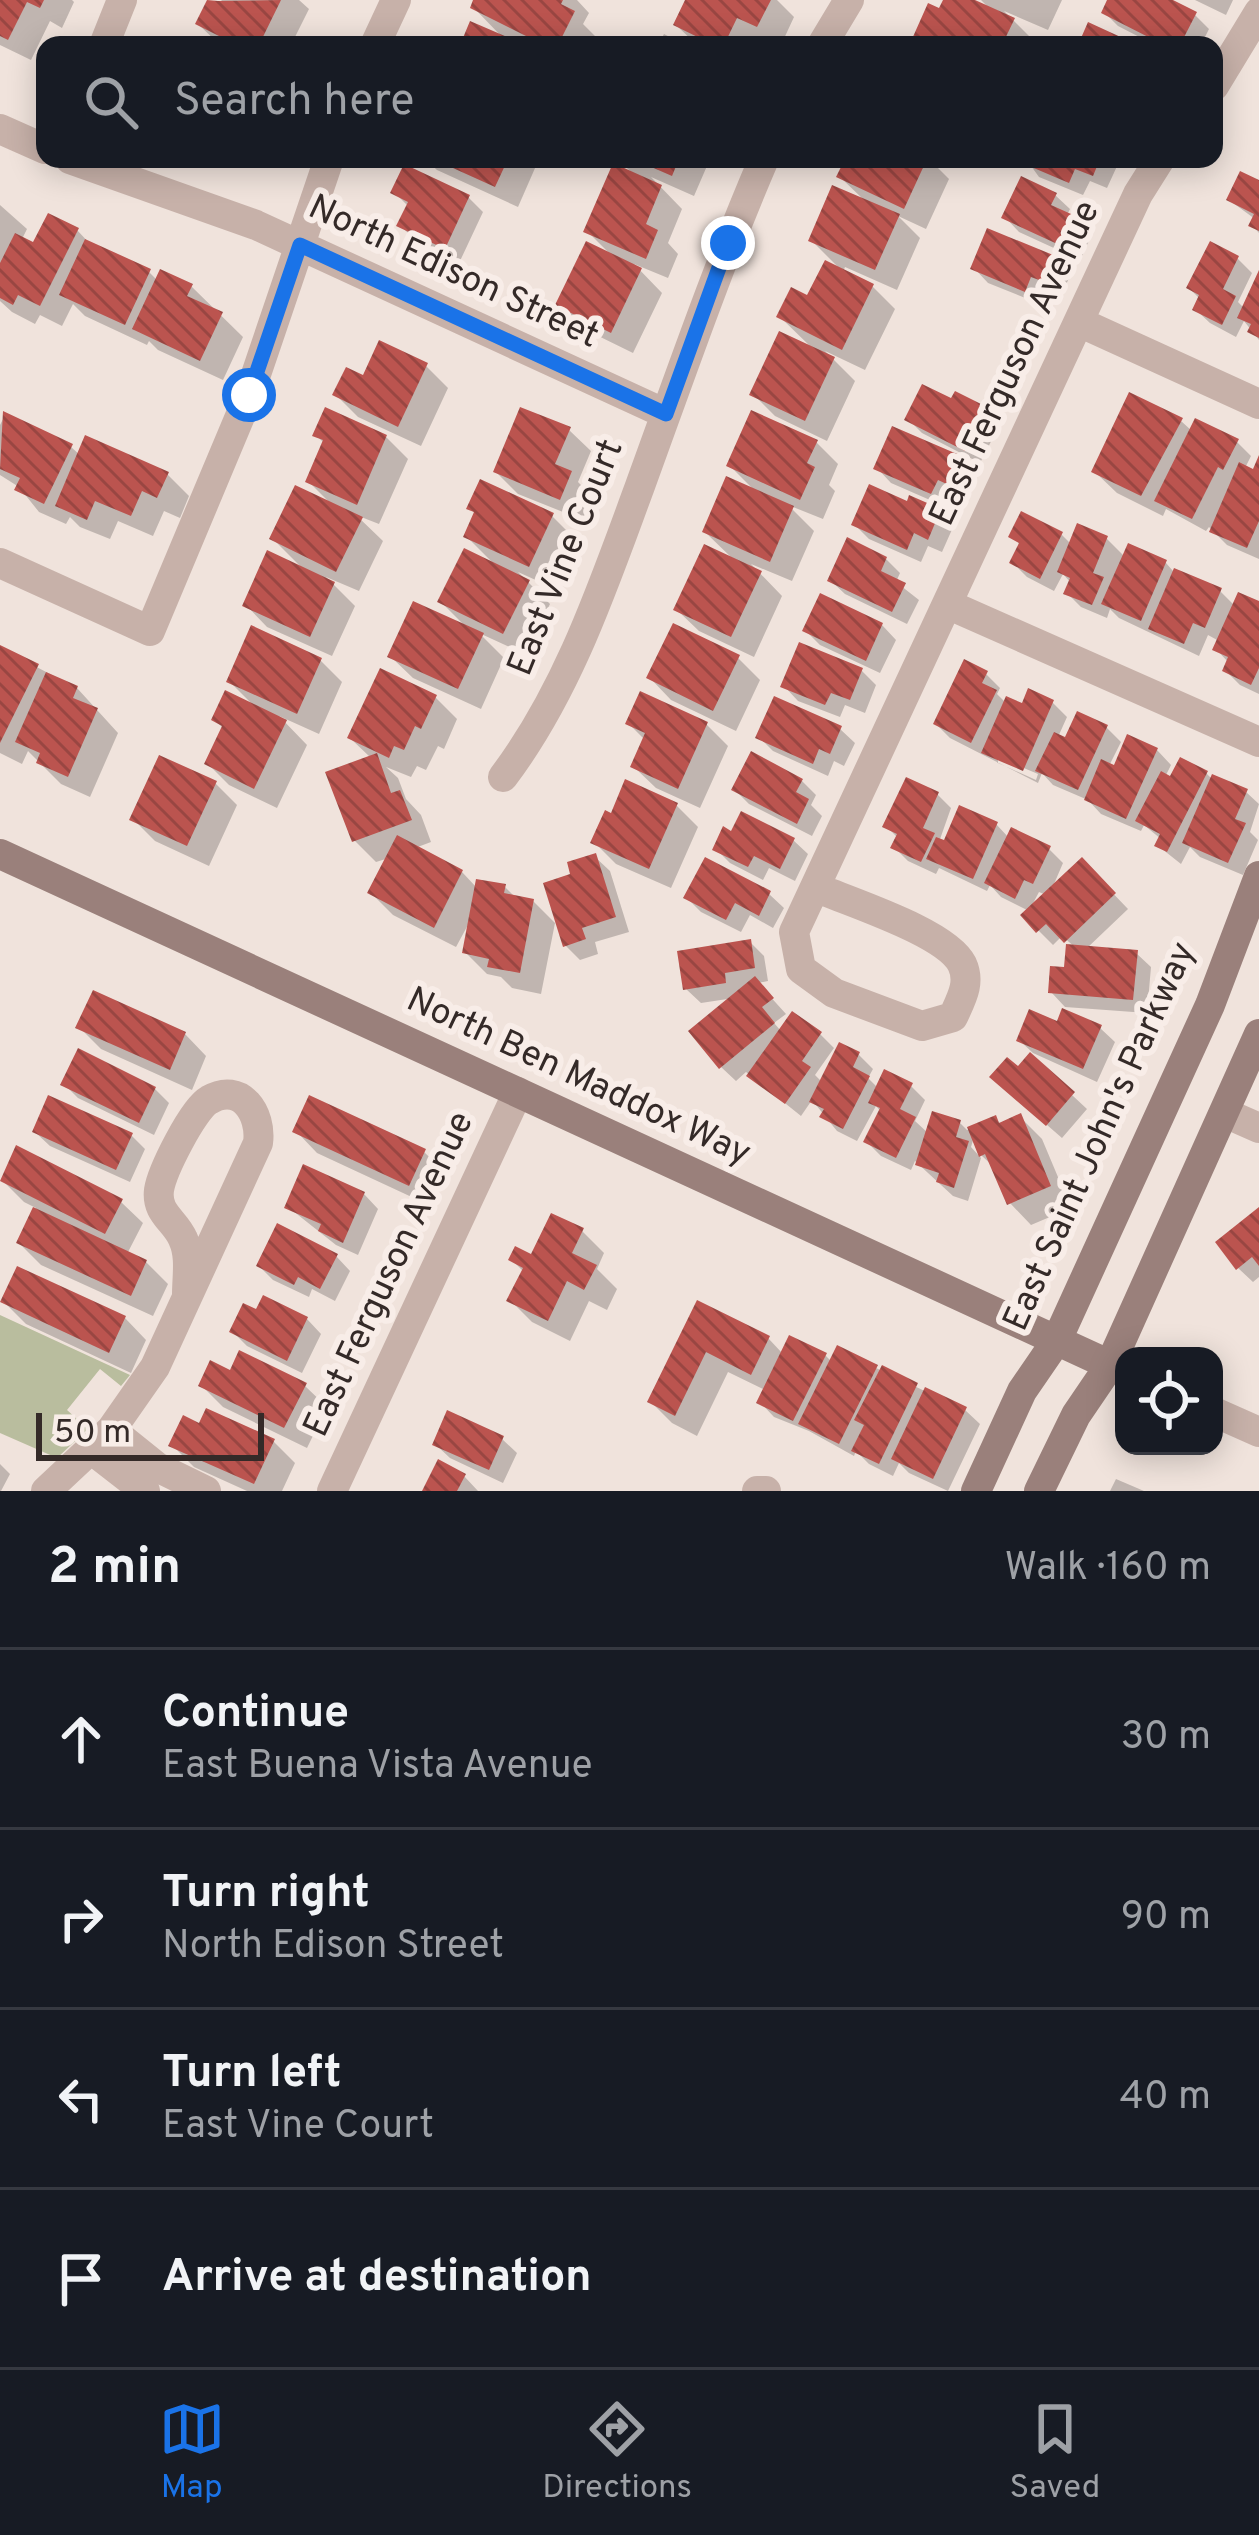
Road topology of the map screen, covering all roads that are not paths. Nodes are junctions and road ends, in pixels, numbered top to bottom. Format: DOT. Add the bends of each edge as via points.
graph roads {
  1 [pos="122,0"];
  2 [pos="396,0"];
  3 [pos="849,0"];
  4 [pos="1259,12"];
  5 [pos="108,36"];
  6 [pos="379,36"];
  7 [pos="827,36"];
  8 [pos="1223,71"];
  9 [pos="0,129"];
  10 [pos="36,145"];
  11 [pos="96,168"];
  12 [pos="326,168"];
  13 [pos="760,168"];
  14 [pos="1154,168"];
  15 [pos="300,245"];
  16 [pos="1079,322"];
  17 [pos="1259,404"];
  18 [pos="666,414"];
  19 [pos="0,563"];
  20 [pos="947,604"];
  21 [pos="1259,742"];
  22 [pos="503,777"];
  23 [pos="0,854"];
  24 [pos="1259,876"];
  25 [pos="814,887"];
  26 [pos="1259,1034"];
  27 [pos="518,1092"];
  28 [pos="1225,1113"];
  29 [pos="1259,1128"];
  30 [pos="187,1295"];
  31 [pos="1057,1340"];
  32 [pos="1126,1347"];
  33 [pos="1115,1367"];
  34 [pos="1115,1370"];
  35 [pos="1223,1416"];
  36 [pos="1259,1432"];
  37 [pos="102,1440"];
  38 [pos="46,1491"];
  39 [pos="145,1491"];
  40 [pos="206,1491"];
  41 [pos="332,1491"];
  42 [pos="976,1491"];
  43 [pos="1040,1491"];
  1 -- 5 [label="street"];
  2 -- 6 [label="street"];
  3 -- 7 [label="street"];
  4 -- 8 [label="street"];
  9 -- 10 [label="street"];
  11 -- 15 [label="street, North Edison Street"];
  12 -- 15 [label="street"];
  13 -- 18 [label="street, East Vine Court"];
  14 -- 16 [label="street, East Ferguson Avenue"];
  15 -- 18 [label="street, North Edison Street"];
  15 -- 19 [label="street" via="224,462 150,631"];
  16 -- 17 [label="street"];
  16 -- 20 [label="street, East Ferguson Avenue"];
  18 -- 22 [label="street, East Vine Court" via="555,697"];
  20 -- 21 [label="street"];
  20 -- 25 [label="street, East Ferguson Avenue"];
  23 -- 27 [label="main road, North Ben Maddox Way"];
  24 -- 31 [label="main road, East Saint John's Parkway" via="1210,1005"];
  25 -- 25 [label="street, East Ferguson Avenue" via="794,932 801,969 834,993 922,1025 953,1017 967,987 962,964 945,944"];
  26 -- 28 [label="main road"];
  27 -- 31 [label="main road, North Ben Maddox Way"];
  27 -- 41 [label="street, East Ferguson Avenue"];
  28 -- 29 [label="street"];
  28 -- 32 [label="main road"];
  30 -- 30 [label="street" via="258,1143 260,1125 241,1099 222,1095 194,1113 159,1185 159,1203 188,1253"];
  30 -- 37 [label="street" via="155,1367"];
  31 -- 33 [label="main road, North Ben Maddox Way"];
  31 -- 42 [label="main road, East Saint John's Parkway" via="1022,1391"];
  34 -- 43 [label="main road" via="1076,1415"];
  35 -- 36 [label="street"];
  37 -- 38 [label="street"];
  37 -- 39 [label="street"];
  37 -- 40 [label="street"];
}
